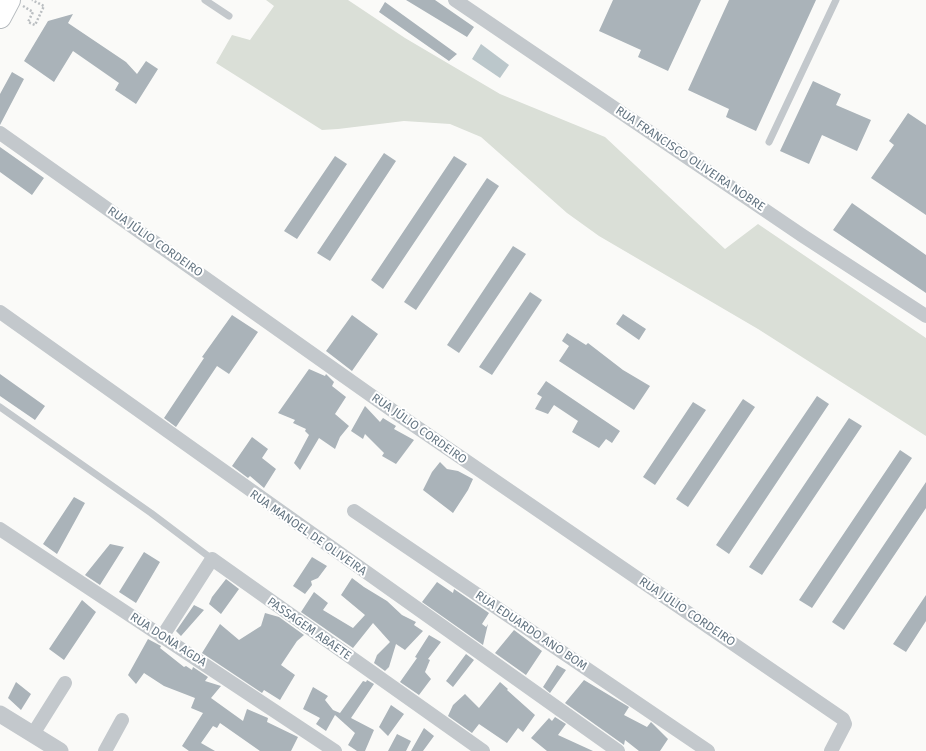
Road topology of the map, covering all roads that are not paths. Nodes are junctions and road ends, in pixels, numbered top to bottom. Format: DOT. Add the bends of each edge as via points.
graph roads {
  1 [pos="205,0"];
  2 [pos="455,0"];
  3 [pos="836,0"];
  4 [pos="13,1"];
  5 [pos="228,16"];
  6 [pos="0,17"];
  7 [pos="0,133"];
  8 [pos="769,142"];
  9 [pos="0,312"];
  10 [pos="926,316"];
  11 [pos="0,407"];
  12 [pos="354,511"];
  13 [pos="0,529"];
  14 [pos="212,559"];
  15 [pos="162,637"];
  16 [pos="65,683"];
  17 [pos="0,714"];
  18 [pos="122,720"];
  19 [pos="34,734"];
  20 [pos="60,751"];
  21 [pos="105,751"];
  22 [pos="335,751"];
  23 [pos="483,751"];
  24 [pos="618,751"];
  25 [pos="708,751"];
  26 [pos="832,751"];
  1 -- 5 [label="lane"];
  2 -- 10 [label="street, RUA FRANCISCO OLIVEIRA NOBRE" via="803,236"];
  3 -- 8 [label="lane"];
  4 -- 6 [label="highway"];
  7 -- 26 [label="street, RUA JÚLIO CORDEIRO" via="396,413 844,719 845,724"];
  9 -- 24 [label="street, RUA MANOEL DE OLIVEIRA"];
  11 -- 14 [label="lane"];
  12 -- 25 [label="street, RUA EDUARDO ANO BOM"];
  13 -- 15 [label="street, RUA DONA AGDA"];
  14 -- 15 [label="street"];
  14 -- 23 [label="street, PASSAGEM ABAETE"];
  15 -- 22 [label="street, RUA DONA AGDA"];
  16 -- 19 [label="street"];
  17 -- 19 [label="street"];
  18 -- 21 [label="street"];
  19 -- 20 [label="street"];
}
